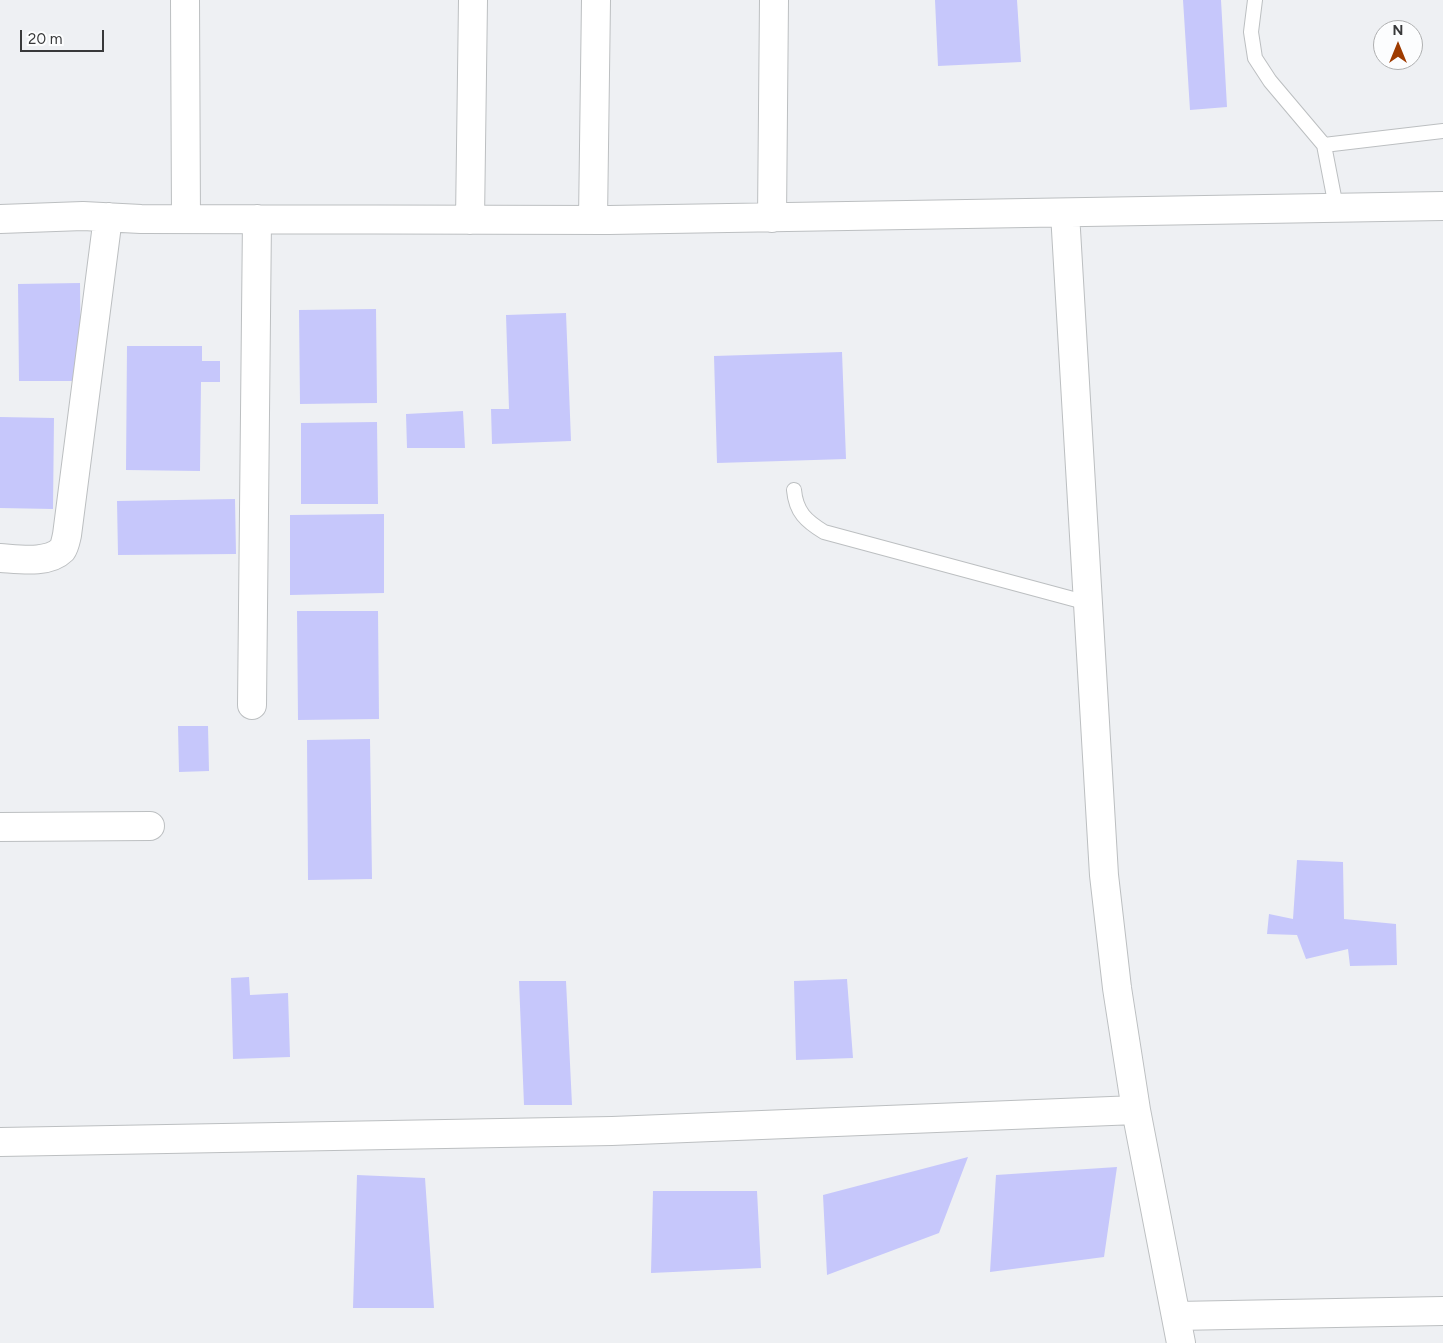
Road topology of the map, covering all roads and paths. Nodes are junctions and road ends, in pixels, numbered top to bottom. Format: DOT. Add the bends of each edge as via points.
graph roads {
  1 [pos="185,0"];
  2 [pos="473,0"];
  3 [pos="596,0"];
  4 [pos="774,0"];
  5 [pos="1255,0"];
  6 [pos="1443,131"];
  7 [pos="1324,145"];
  8 [pos="1443,206"];
  9 [pos="1336,207"];
  10 [pos="1065,212"];
  11 [pos="108,217"];
  12 [pos="772,218"];
  13 [pos="0,219"];
  14 [pos="186,219"];
  15 [pos="258,219"];
  16 [pos="470,220"];
  17 [pos="593,220"];
  18 [pos="794,490"];
  19 [pos="0,558"];
  20 [pos="1088,603"];
  21 [pos="252,705"];
  22 [pos="150,826"];
  23 [pos="0,827"];
  24 [pos="1136,1110"];
  25 [pos="0,1142"];
  26 [pos="1443,1311"];
  27 [pos="1176,1316"];
  28 [pos="1182,1343"];
  1 -- 14 [label="street"];
  2 -- 16 [label="street"];
  3 -- 17 [label="street"];
  4 -- 12 [label="street"];
  5 -- 7 [label="lane" via="1251,32 1255,58 1270,81"];
  6 -- 7 [label="lane"];
  7 -- 9 [label="lane"];
  8 -- 9 [label="street"];
  9 -- 10 [label="street"];
  10 -- 12 [label="street"];
  10 -- 20 [label="street"];
  11 -- 13 [label="street"];
  11 -- 14 [label="street"];
  11 -- 19 [label="street" via="63,549 44,558"];
  12 -- 17 [label="street"];
  14 -- 15 [label="street"];
  15 -- 16 [label="street"];
  15 -- 21 [label="street"];
  16 -- 17 [label="street"];
  18 -- 20 [label="lane" via="798,511 824,532"];
  20 -- 24 [label="street" via="1104,875"];
  22 -- 23 [label="street"];
  24 -- 25 [label="street" via="612,1131"];
  24 -- 27 [label="street"];
  26 -- 27 [label="street"];
  27 -- 28 [label="street"];
}
